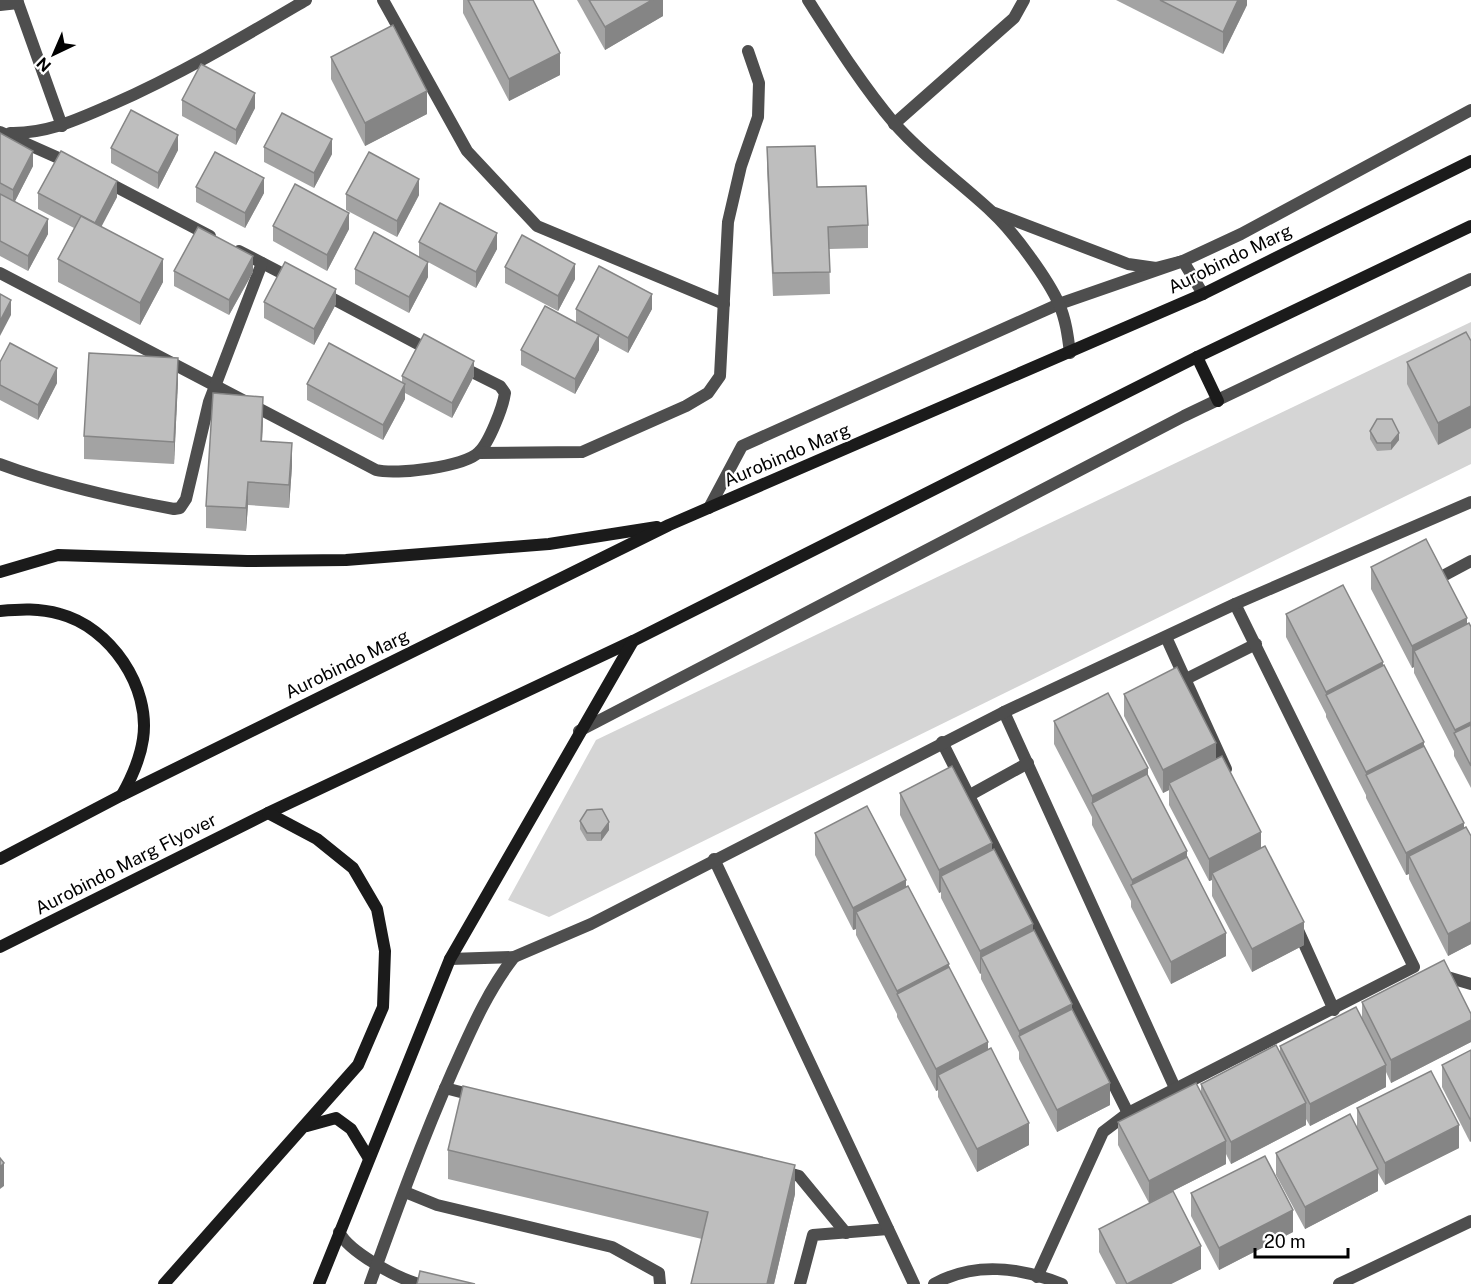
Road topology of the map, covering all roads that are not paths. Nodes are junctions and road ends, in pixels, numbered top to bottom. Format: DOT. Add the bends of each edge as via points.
graph roads {
  1 [pos="306,0"];
  2 [pos="383,0"];
  3 [pos="808,0"];
  4 [pos="1024,0"];
  5 [pos="18,2"];
  6 [pos="0,5"];
  7 [pos="748,51"];
  8 [pos="1471,110"];
  9 [pos="894,124"];
  10 [pos="62,126"];
  11 [pos="2,133"];
  12 [pos="1471,161"];
  13 [pos="994,213"];
  14 [pos="1471,226"];
  15 [pos="1183,261"];
  16 [pos="262,263"];
  17 [pos="0,273"];
  18 [pos="1471,279"];
  19 [pos="1203,294"];
  20 [pos="724,304"];
  21 [pos="1059,304"];
  22 [pos="1070,353"];
  23 [pos="1197,357"];
  24 [pos="215,387"];
  25 [pos="1218,401"];
  26 [pos="478,453"];
  27 [pos="0,464"];
  28 [pos="1471,502"];
  29 [pos="709,508"];
  30 [pos="669,525"];
  31 [pos="1471,561"];
  32 [pos="0,572"];
  33 [pos="1441,578"];
  34 [pos="1235,604"];
  35 [pos="0,611"];
  36 [pos="1166,637"];
  37 [pos="633,641"];
  38 [pos="1256,644"];
  39 [pos="1186,679"];
  40 [pos="1004,712"];
  41 [pos="579,731"];
  42 [pos="942,742"];
  43 [pos="1028,764"];
  44 [pos="1234,786"];
  45 [pos="123,795"];
  46 [pos="970,795"];
  47 [pos="268,813"];
  48 [pos="0,859"];
  49 [pos="714,860"];
  50 [pos="1291,914"];
  51 [pos="0,947"];
  52 [pos="514,957"];
  53 [pos="450,959"];
  54 [pos="1414,967"];
  55 [pos="1471,984"];
  56 [pos="1334,1010"];
  57 [pos="1175,1088"];
  58 [pos="445,1089"];
  59 [pos="490,1100"];
  60 [pos="1128,1113"];
  61 [pos="306,1127"];
  62 [pos="368,1156"];
  63 [pos="764,1167"];
  64 [pos="405,1192"];
  65 [pos="1471,1221"];
  66 [pos="888,1229"];
  67 [pos="339,1232"];
  68 [pos="846,1233"];
  69 [pos="378,1263"];
  70 [pos="1037,1277"];
  71 [pos="164,1284"];
  72 [pos="319,1284"];
  73 [pos="370,1284"];
  74 [pos="419,1284"];
  75 [pos="660,1284"];
  76 [pos="801,1284"];
  77 [pos="914,1284"];
  78 [pos="934,1284"];
  79 [pos="1062,1284"];
  80 [pos="1340,1284"];
  1 -- 10 [label="street" via="174,77"];
  2 -- 20 [label="street" via="467,151 537,226"];
  3 -- 9 [label="street"];
  4 -- 9 [label="street" via="1014,18"];
  5 -- 6 [label="street"];
  5 -- 10 [label="street"];
  7 -- 20 [label="street" via="759,83 758,117 728,222"];
  8 -- 15 [label="street" via="1241,234"];
  9 -- 13 [label="street" via="937,167"];
  10 -- 11 [label="street" via="32,134"];
  11 -- 16 [label="street" via="89,173"];
  12 -- 19 [label="main road, Aurobindo Marg"];
  13 -- 15 [label="street" via="1128,264 1156,267"];
  13 -- 21 [label="street" via="1031,259"];
  14 -- 23 [label="main road"];
  15 -- 19 [label="street"];
  15 -- 21 [label="street"];
  16 -- 24 [label="street"];
  16 -- 26 [label="street" via="500,386 505,393 485,446"];
  17 -- 24 [label="street"];
  18 -- 25 [label="street"];
  19 -- 22 [label="main road, Aurobindo Marg"];
  20 -- 26 [label="street" via="720,376 701,398 582,452"];
  21 -- 22 [label="street"];
  21 -- 29 [label="street" via="742,446"];
  22 -- 29 [label="main road, Aurobindo Marg"];
  23 -- 25 [label="main road"];
  23 -- 37 [label="main road"];
  24 -- 26 [label="street" via="383,471 401,473 468,459"];
  24 -- 27 [label="street" via="186,499 180,508 121,500"];
  25 -- 41 [label="street"];
  28 -- 34 [label="street" via="1418,532"];
  29 -- 30 [label="main road, Aurobindo Marg"];
  30 -- 32 [label="main road" via="549,543 346,560 58,555"];
  30 -- 45 [label="main road, Aurobindo Marg"];
  31 -- 33 [label="street"];
  34 -- 36 [label="street"];
  34 -- 38 [label="street"];
  35 -- 45 [label="main road" via="31,608 62,614 90,628 114,649 132,675 142,705 144,736 137,767"];
  36 -- 39 [label="street"];
  36 -- 40 [label="street"];
  37 -- 41 [label="main road"];
  37 -- 47 [label="main road"];
  38 -- 39 [label="street"];
  38 -- 54 [label="street"];
  39 -- 44 [label="street"];
  40 -- 42 [label="street"];
  40 -- 43 [label="street"];
  41 -- 53 [label="main road"];
  42 -- 46 [label="street"];
  42 -- 49 [label="street"];
  43 -- 46 [label="street"];
  43 -- 57 [label="street"];
  45 -- 48 [label="main road"];
  46 -- 60 [label="street"];
  47 -- 51 [label="main road, Aurobindo Marg Flyover"];
  47 -- 61 [label="main road" via="317,839 353,868 377,909 386,951 383,1007 358,1065"];
  49 -- 52 [label="street" via="591,924"];
  49 -- 66 [label="street"];
  50 -- 56 [label="street"];
  52 -- 53 [label="street"];
  52 -- 58 [label="street" via="489,991"];
  53 -- 62 [label="main road"];
  54 -- 55 [label="street"];
  54 -- 56 [label="street"];
  56 -- 57 [label="street"];
  57 -- 60 [label="street"];
  58 -- 59 [label="street"];
  58 -- 64 [label="street"];
  60 -- 70 [label="street" via="1103,1132"];
  61 -- 62 [label="main road" via="336,1118 351,1129"];
  61 -- 71 [label="main road"];
  62 -- 67 [label="main road"];
  63 -- 68 [label="street" via="799,1176"];
  64 -- 69 [label="street"];
  64 -- 75 [label="street" via="437,1205 612,1247 659,1273"];
  65 -- 80 [label="street"];
  66 -- 68 [label="street"];
  66 -- 77 [label="street"];
  67 -- 69 [label="street" via="363,1258"];
  67 -- 72 [label="main road"];
  68 -- 76 [label="street" via="813,1235"];
  69 -- 73 [label="street"];
  69 -- 74 [label="street"];
  70 -- 78 [label="street" via="997,1267 951,1275"];
  70 -- 79 [label="street"];
}
